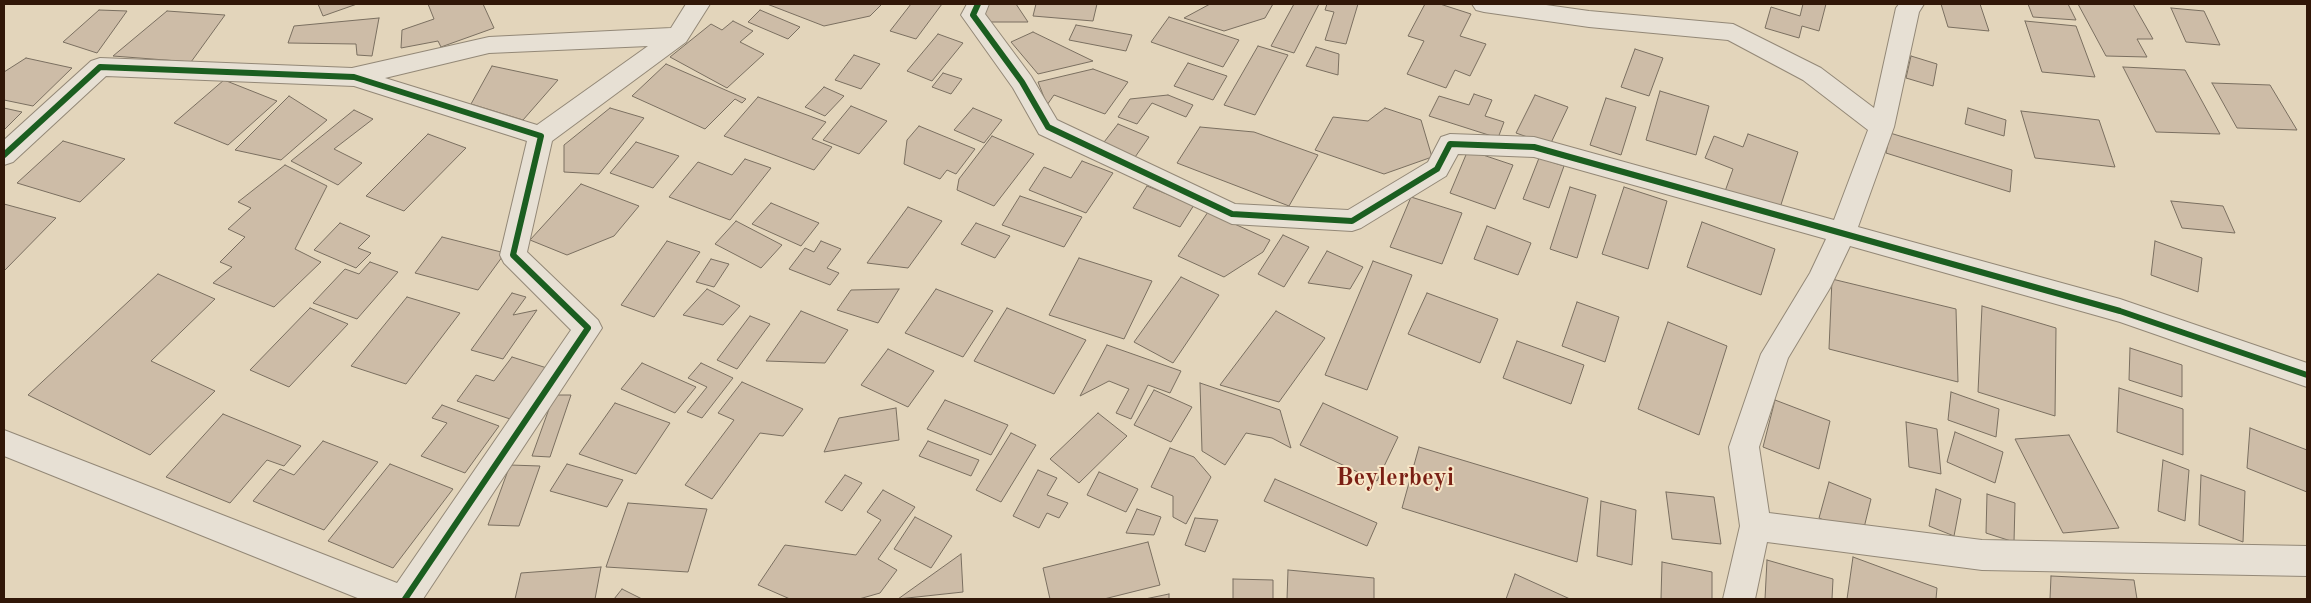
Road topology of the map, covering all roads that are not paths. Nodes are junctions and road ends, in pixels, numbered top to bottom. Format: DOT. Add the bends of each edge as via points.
graph roads {
  1 [pos="698,4"];
  2 [pos="978,4"];
  3 [pos="1484,4"];
  4 [pos="1913,4"];
  5 [pos="1624,13"];
  6 [pos="678,36"];
  7 [pos="354,76"];
  8 [pos="1882,127"];
  9 [pos="541,136"];
  10 [pos="4,155"];
  11 [pos="1842,232"];
  12 [pos="2307,375"];
  13 [pos="4,443"];
  14 [pos="1755,526"];
  15 [pos="2307,560"];
  16 [pos="398,599"];
  17 [pos="405,599"];
  18 [pos="1739,599"];
  1 -- 6 [label="street"];
  2 -- 11 [label="street" via="973,15 1022,82 1048,127 1232,214 1352,221 1437,168 1450,144 1476,143 1534,146"];
  3 -- 5 [label="street"];
  4 -- 8 [label="street" via="1908,8"];
  5 -- 8 [label="street" via="1733,32 1812,74"];
  6 -- 7 [label="street" via="489,45"];
  6 -- 9 [label="street"];
  7 -- 9 [label="street"];
  7 -- 10 [label="street" via="100,67"];
  8 -- 11 [label="street"];
  9 -- 17 [label="street" via="513,255 588,328"];
  11 -- 12 [label="street" via="2120,311"];
  11 -- 14 [label="street" via="1820,280 1774,354 1744,447"];
  13 -- 16 [label="street"];
  14 -- 15 [label="street" via="1982,555"];
  14 -- 18 [label="street"];
}
